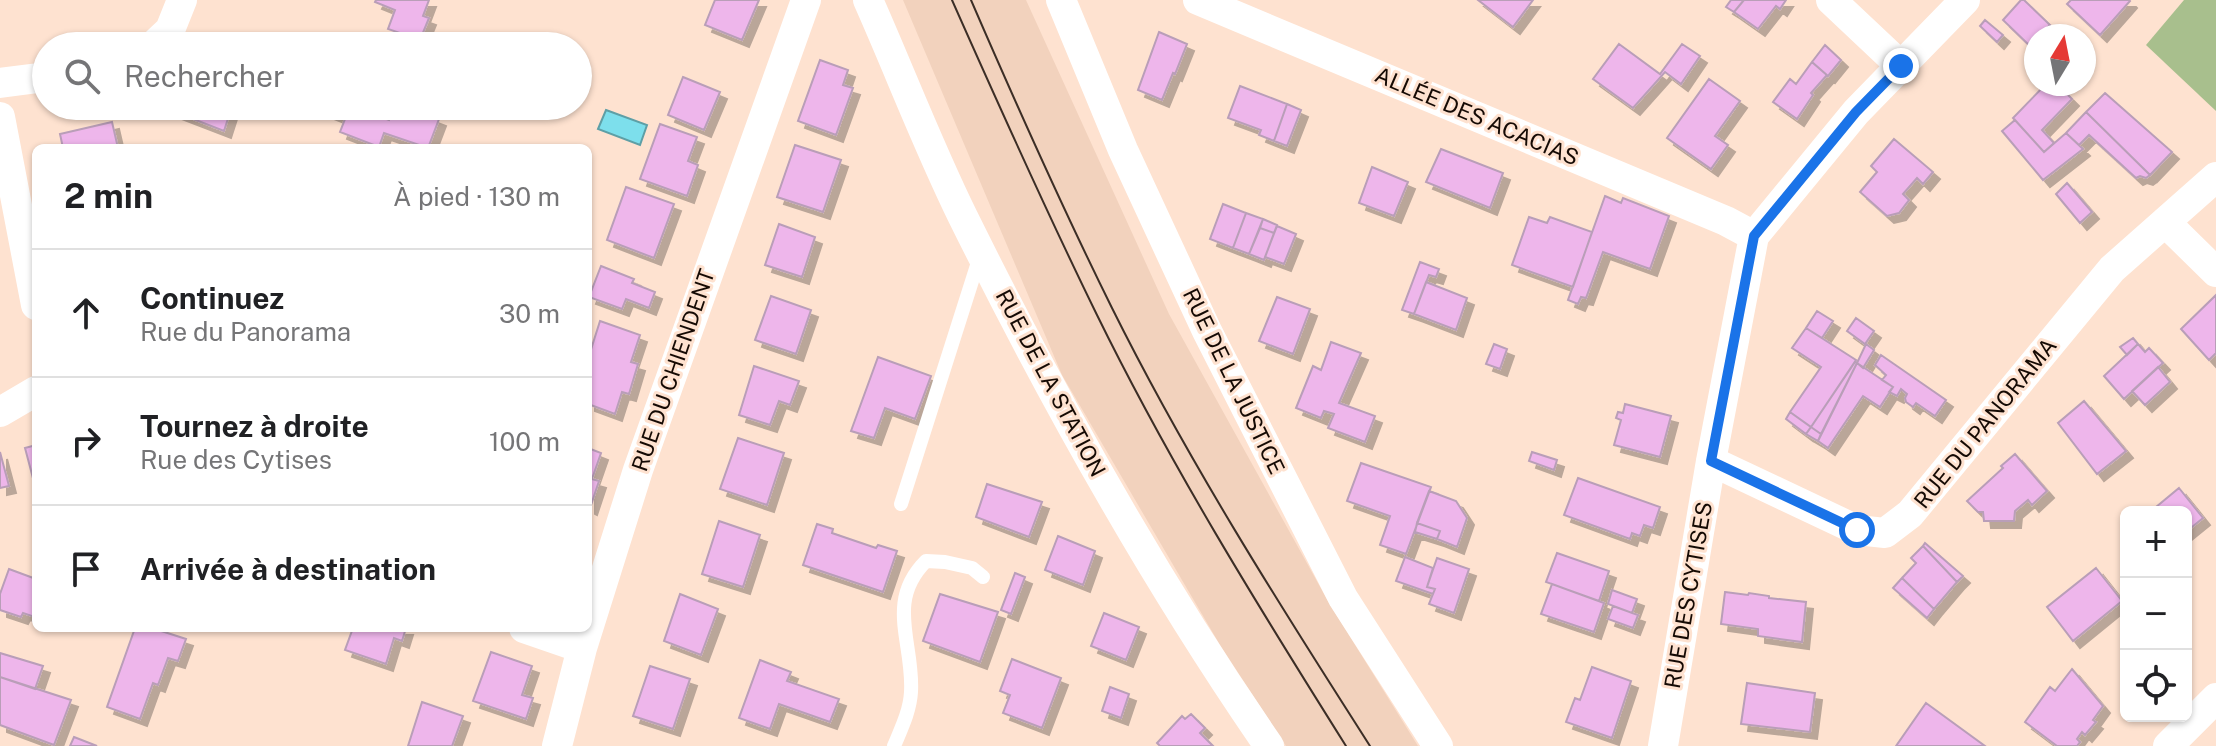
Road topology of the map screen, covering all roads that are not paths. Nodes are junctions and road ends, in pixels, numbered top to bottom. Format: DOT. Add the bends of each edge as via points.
graph roads {
  1 [pos="182,0"];
  2 [pos="806,0"];
  3 [pos="868,0"];
  4 [pos="1061,0"];
  5 [pos="1198,0"];
  6 [pos="1831,0"];
  7 [pos="1965,0"];
  8 [pos="168,32"];
  9 [pos="1901,66"];
  10 [pos="32,79"];
  11 [pos="0,83"];
  12 [pos="0,117"];
  13 [pos="2216,177"];
  14 [pos="2165,222"];
  15 [pos="1754,236"];
  16 [pos="981,252"];
  17 [pos="2216,272"];
  18 [pos="32,284"];
  19 [pos="32,393"];
  20 [pos="0,412"];
  21 [pos="1711,461"];
  22 [pos="901,504"];
  23 [pos="983,577"];
  24 [pos="592,616"];
  25 [pos="536,632"];
  26 [pos="587,632"];
  27 [pos="582,648"];
  28 [pos="2216,698"];
  29 [pos="557,746"];
  30 [pos="894,746"];
  31 [pos="1269,746"];
  32 [pos="1438,746"];
  33 [pos="1663,746"];
  34 [pos="2168,746"];
  1 -- 8 [label="street"];
  2 -- 24 [label="street, RUE DU CHIENDENT" via="638,470"];
  3 -- 16 [label="street, RUE DE LA STATION"];
  4 -- 32 [label="street, RUE DE LA JUSTICE" via="1207,331 1343,598"];
  5 -- 15 [label="street, ALLÉE DES ACACIAS"];
  6 -- 9 [label="street"];
  7 -- 9 [label="street, RUE DES CYTISES"];
  9 -- 15 [label="street, RUE DES CYTISES"];
  10 -- 11 [label="street"];
  12 -- 18 [label="street"];
  13 -- 14 [label="street, RUE DU PANORAMA"];
  14 -- 17 [label="street"];
  14 -- 21 [label="street, RUE DU PANORAMA" via="2112,269 1910,514 1885,533 1857,530"];
  15 -- 21 [label="street, RUE DES CYTISES"];
  16 -- 22 [label="lane"];
  16 -- 31 [label="street, RUE DE LA STATION" via="1078,438 1218,672"];
  19 -- 20 [label="street"];
  21 -- 33 [label="street, RUE DES CYTISES"];
  23 -- 30 [label="lane" via="972,568 945,562 926,561 913,573 903,619 911,667 910,706"];
  25 -- 27 [label="street"];
  26 -- 27 [label="street, RUE DU CHIENDENT"];
  27 -- 29 [label="street, RUE DU CHIENDENT"];
  28 -- 34 [label="street"];
}
